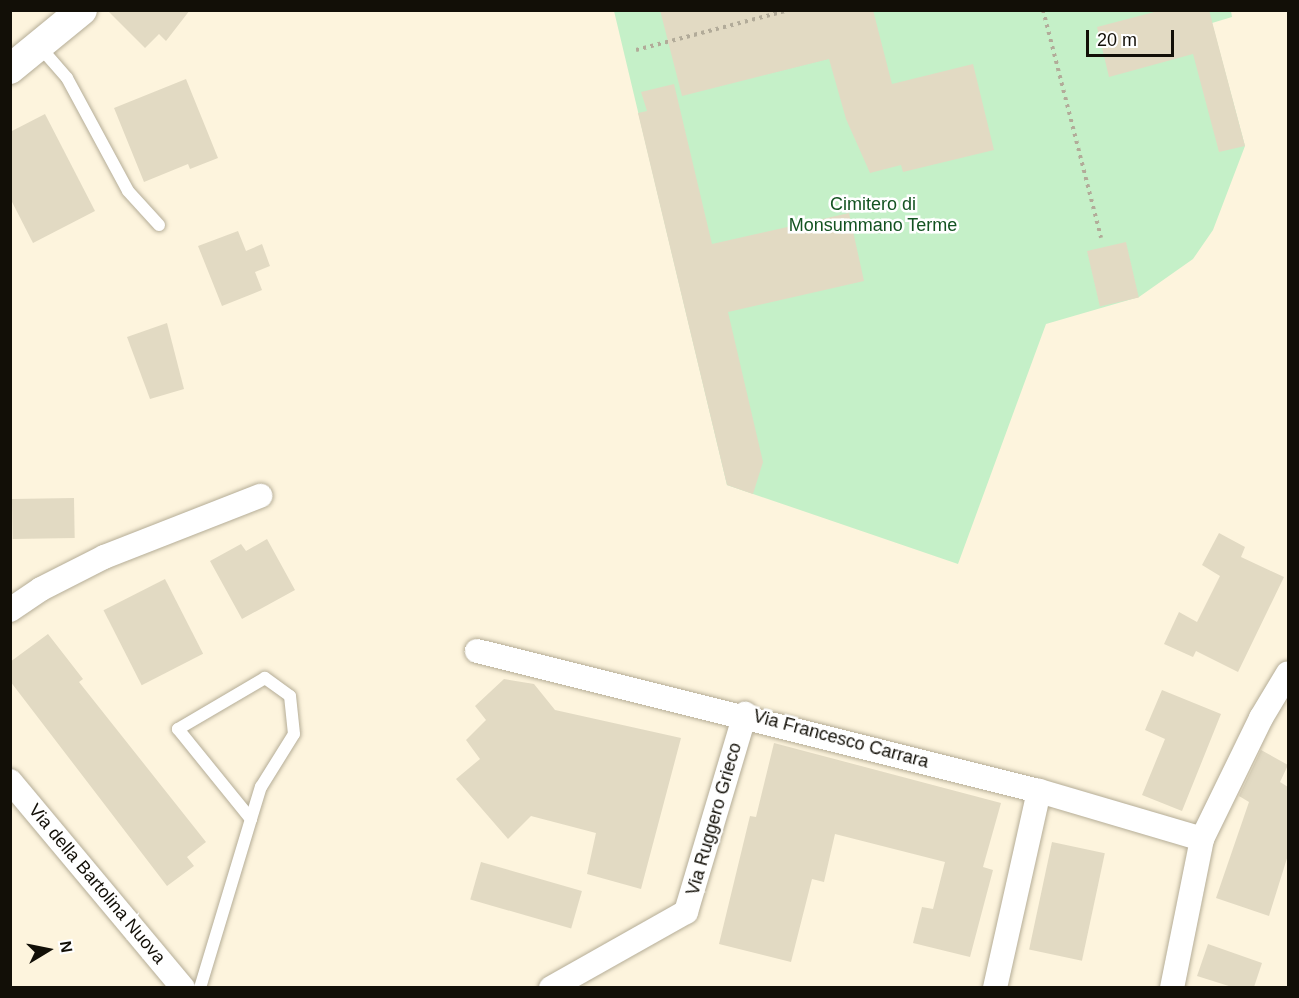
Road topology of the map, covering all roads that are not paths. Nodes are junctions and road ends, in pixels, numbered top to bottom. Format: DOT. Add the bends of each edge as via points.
graph roads {
  1 [pos="82,10"];
  2 [pos="40,46"];
  3 [pos="10,69"];
  4 [pos="159,225"];
  5 [pos="260,495"];
  6 [pos="10,610"];
  7 [pos="477,651"];
  8 [pos="1288,673"];
  9 [pos="745,714"];
  10 [pos="10,780"];
  11 [pos="1039,790"];
  12 [pos="251,819"];
  13 [pos="1202,839"];
  14 [pos="183,987"];
  15 [pos="200,987"];
  16 [pos="551,987"];
  17 [pos="995,987"];
  18 [pos="1172,987"];
  1 -- 2 [label="street"];
  2 -- 3 [label="street"];
  2 -- 4 [label="lane" via="67,78 128,191"];
  5 -- 6 [label="street" via="104,557 41,589"];
  7 -- 9 [label="street, Via Francesco Carrara"];
  8 -- 13 [label="street" via="1261,718"];
  9 -- 11 [label="street, Via Francesco Carrara"];
  9 -- 16 [label="street, Via Ruggero Grieco" via="686,912"];
  10 -- 14 [label="street, Via della Bartolina Nuova"];
  11 -- 13 [label="street, Via Francesco Carrara"];
  11 -- 17 [label="street"];
  12 -- 12 [label="lane" via="178,729 265,678 290,696 294,734 261,787"];
  12 -- 15 [label="lane"];
  13 -- 18 [label="street"];
}
